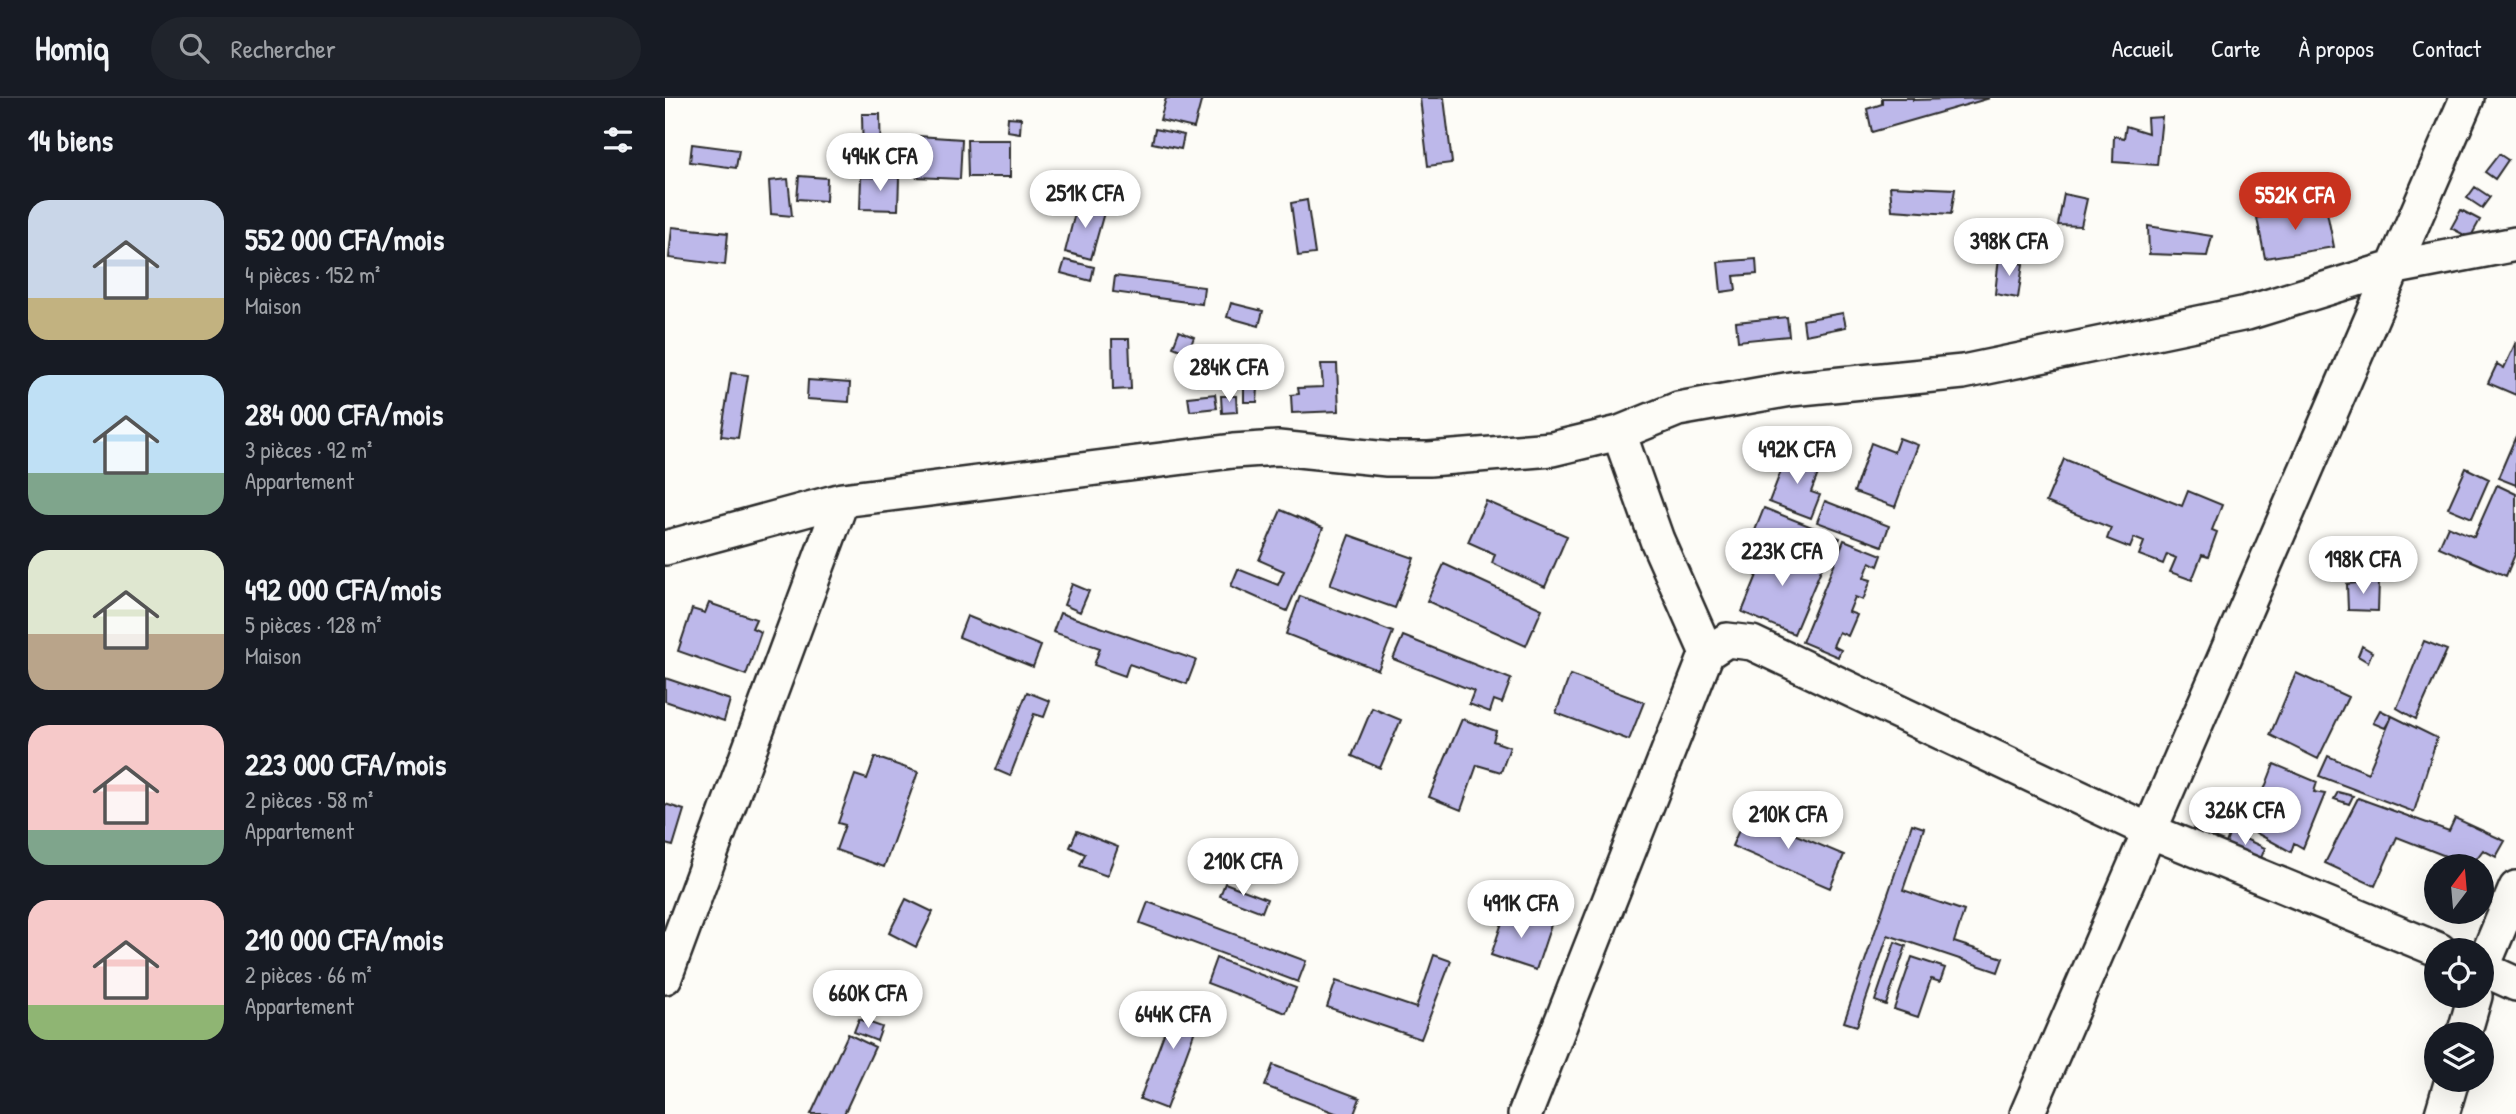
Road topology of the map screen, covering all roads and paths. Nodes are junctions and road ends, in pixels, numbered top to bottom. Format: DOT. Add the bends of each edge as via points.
graph roads {
  1 [pos="2467,98"];
  2 [pos="2516,244"];
  3 [pos="2396,267"];
  4 [pos="1619,433"];
  5 [pos="842,500"];
  6 [pos="665,548"];
  7 [pos="1707,653"];
  8 [pos="2150,831"];
  9 [pos="2516,888"];
  10 [pos="2494,940"];
  11 [pos="2424,944"];
  12 [pos="2494,974"];
  13 [pos="665,977"];
  14 [pos="2516,984"];
  15 [pos="2448,1092"];
  16 [pos="1525,1114"];
  17 [pos="2027,1114"];
  18 [pos="2442,1114"];
  1 -- 3 [label="street"];
  2 -- 3 [label="street"];
  3 -- 4 [label="street" via="2246,313 1963,372 1729,399 1678,409"];
  3 -- 8 [label="street"];
  4 -- 5 [label="street" via="1552,449 1429,459 1278,448 1233,451"];
  4 -- 7 [label="street" via="1657,540"];
  5 -- 6 [label="street"];
  5 -- 13 [label="street"];
  7 -- 8 [label="street" via="1727,640 1752,643"];
  7 -- 16 [label="street"];
  8 -- 11 [label="street"];
  8 -- 17 [label="street"];
  9 -- 10 [label="street"];
  12 -- 14 [label="street"];
  15 -- 18 [label="street"];
}
